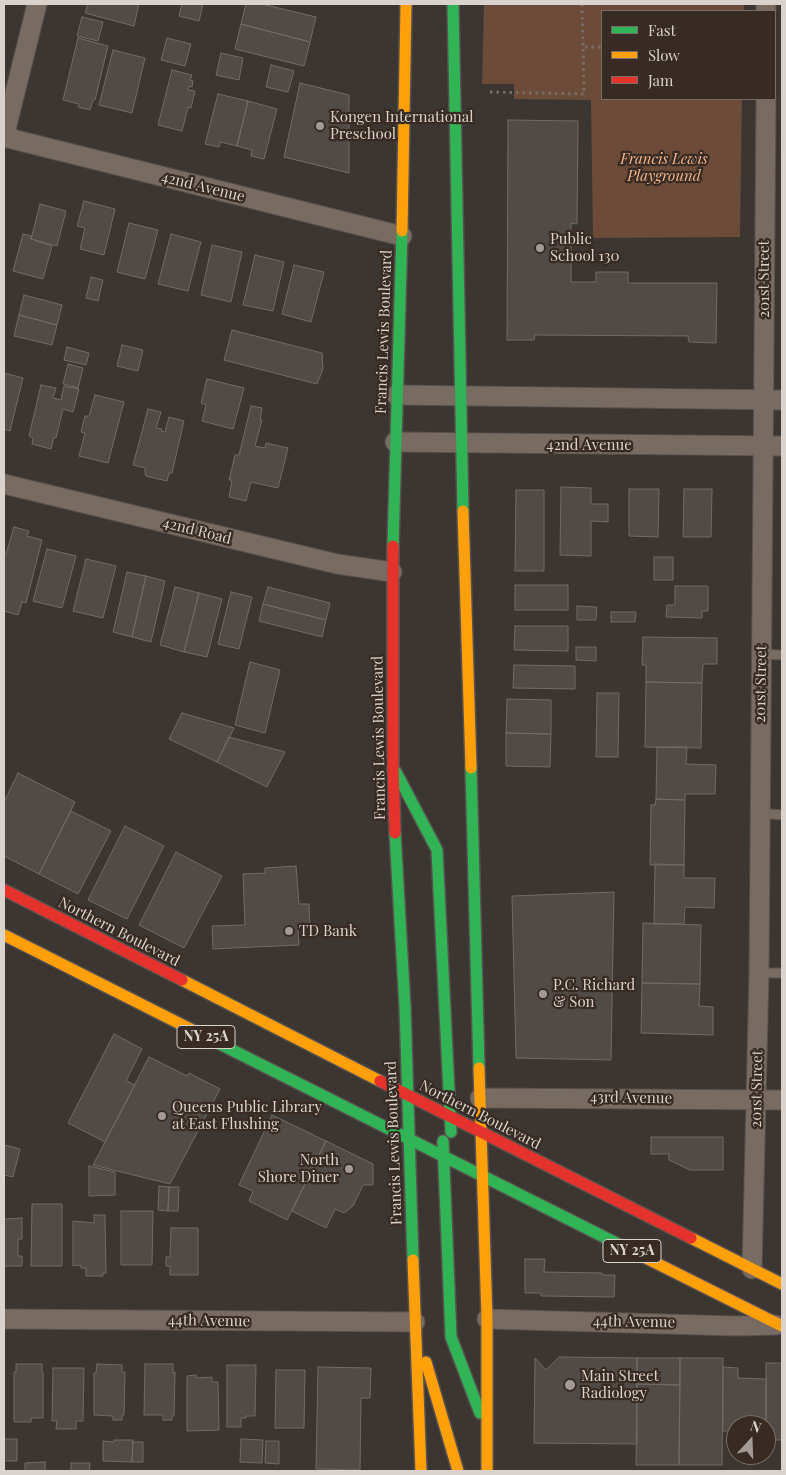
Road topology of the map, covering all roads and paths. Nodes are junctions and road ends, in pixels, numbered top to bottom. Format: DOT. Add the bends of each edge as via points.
graph roads {
  1 [pos="37,4"];
  2 [pos="406,4"];
  3 [pos="452,4"];
  4 [pos="582,4"];
  5 [pos="583,47"];
  6 [pos="601,47"];
  7 [pos="490,92"];
  8 [pos="766,100"];
  9 [pos="4,137"];
  10 [pos="402,236"];
  11 [pos="396,395"];
  12 [pos="461,396"];
  13 [pos="773,400"];
  14 [pos="395,442"];
  15 [pos="462,444"];
  16 [pos="763,446"];
  17 [pos="782,446"];
  18 [pos="4,484"];
  19 [pos="392,572"];
  20 [pos="761,654"];
  21 [pos="782,655"];
  22 [pos="393,766"];
  23 [pos="760,813"];
  24 [pos="782,815"];
  25 [pos="4,890"];
  26 [pos="4,935"];
  27 [pos="759,973"];
  28 [pos="782,973"];
  29 [pos="413,1097"];
  30 [pos="480,1098"];
  31 [pos="757,1100"];
  32 [pos="782,1100"];
  33 [pos="450,1116"];
  34 [pos="481,1132"];
  35 [pos="409,1138"];
  36 [pos="444,1156"];
  37 [pos="478,1173"];
  38 [pos="752,1269"];
  39 [pos="782,1284"];
  40 [pos="487,1318"];
  41 [pos="4,1319"];
  42 [pos="415,1322"];
  43 [pos="782,1326"];
  44 [pos="486,1426"];
  45 [pos="421,1471"];
  46 [pos="458,1471"];
  47 [pos="487,1471"];
  1 -- 9 [label="street"];
  2 -- 10 [label="main road, Francis Lewis Boulevard"];
  3 -- 12 [label="main road"];
  4 -- 5 [label="path"];
  5 -- 6 [label="path"];
  5 -- 7 [label="path" via="584,94"];
  8 -- 13 [label="street, 201st Street"];
  9 -- 10 [label="street, 42nd Avenue"];
  10 -- 11 [label="main road, Francis Lewis Boulevard"];
  11 -- 12 [label="street"];
  11 -- 14 [label="main road, Francis Lewis Boulevard"];
  12 -- 13 [label="street"];
  12 -- 15 [label="main road"];
  13 -- 16 [label="street, 201st Street"];
  14 -- 15 [label="street, 42nd Avenue"];
  14 -- 19 [label="main road, Francis Lewis Boulevard"];
  15 -- 16 [label="street, 42nd Avenue"];
  15 -- 30 [label="main road"];
  16 -- 17 [label="street, 42nd Avenue"];
  16 -- 20 [label="street, 201st Street"];
  18 -- 19 [label="street, 42nd Road" via="337,564"];
  19 -- 22 [label="main road, Francis Lewis Boulevard"];
  20 -- 21 [label="lane"];
  20 -- 23 [label="street, 201st Street"];
  22 -- 29 [label="main road, Francis Lewis Boulevard" via="405,1008"];
  22 -- 33 [label="main road" via="437,850"];
  23 -- 24 [label="lane"];
  23 -- 27 [label="street, 201st Street"];
  25 -- 29 [label="main road, Northern Boulevard / NY 25A"];
  26 -- 35 [label="main road, NY 25A"];
  27 -- 28 [label="lane"];
  27 -- 31 [label="street, 201st Street"];
  29 -- 33 [label="main road, Northern Boulevard / NY 25A"];
  29 -- 35 [label="main road, Francis Lewis Boulevard"];
  29 -- 36 [label="main road" via="442,1132"];
  30 -- 31 [label="street, 43rd Avenue"];
  30 -- 34 [label="main road"];
  31 -- 32 [label="street, 43rd Avenue"];
  31 -- 38 [label="street, 201st Street"];
  33 -- 34 [label="main road, Northern Boulevard / NY 25A"];
  33 -- 37 [label="main road" via="451,1137"];
  34 -- 37 [label="main road"];
  34 -- 38 [label="main road, Northern Boulevard / NY 25A"];
  35 -- 36 [label="main road, NY 25A"];
  35 -- 42 [label="main road, Francis Lewis Boulevard"];
  36 -- 37 [label="main road, NY 25A"];
  36 -- 44 [label="main road" via="451,1337"];
  37 -- 40 [label="main road"];
  37 -- 43 [label="main road, NY 25A"];
  38 -- 39 [label="main road, Northern Boulevard / NY 25A"];
  40 -- 43 [label="street, 44th Avenue"];
  40 -- 44 [label="main road"];
  41 -- 42 [label="street, 44th Avenue"];
  42 -- 45 [label="main road, Francis Lewis Boulevard"];
  42 -- 46 [label="main road"];
  44 -- 47 [label="main road"];
}
